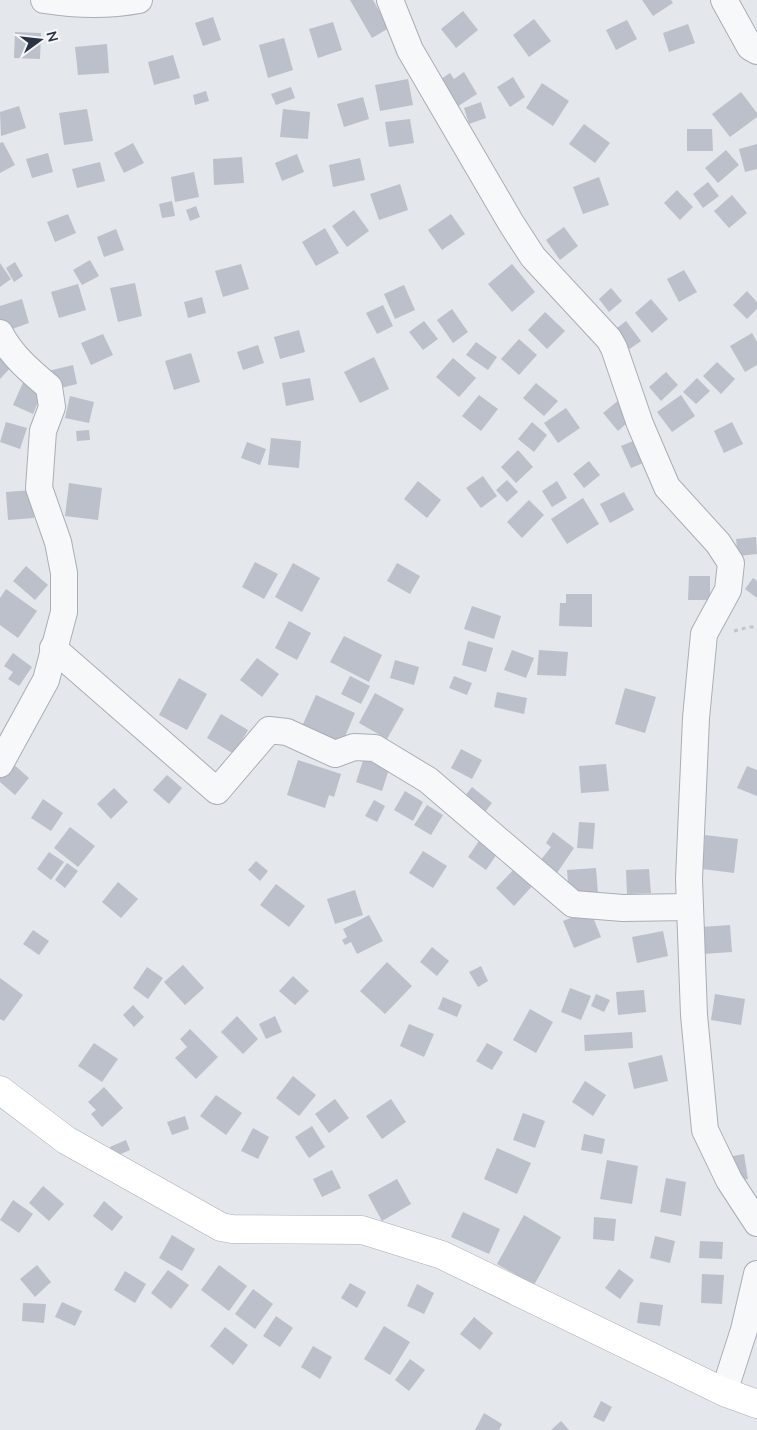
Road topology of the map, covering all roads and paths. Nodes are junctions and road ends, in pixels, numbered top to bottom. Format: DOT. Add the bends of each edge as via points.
graph roads {
  1 [pos="44,0"];
  2 [pos="140,0"];
  3 [pos="390,0"];
  4 [pos="724,0"];
  5 [pos="757,52"];
  6 [pos="0,333"];
  7 [pos="53,648"];
  8 [pos="0,764"];
  9 [pos="690,907"];
  10 [pos="0,1090"];
  11 [pos="757,1223"];
  12 [pos="757,1274"];
  13 [pos="724,1392"];
  14 [pos="757,1404"];
  1 -- 2 [label="street" via="73,5"];
  3 -- 9 [label="street" via="410,50 515,230 533,256 609,339 667,487 718,543 731,563 728,590 704,634 691,806"];
  4 -- 5 [label="street" via="750,47"];
  6 -- 7 [label="street" via="6,346 30,372 49,386 52,407 43,431 39,488 58,542 64,573 64,612"];
  7 -- 8 [label="street" via="46,680"];
  7 -- 9 [label="street" via="217,792 269,730 287,732 335,754 354,747 376,748 428,780 573,904 623,908"];
  9 -- 11 [label="street" via="694,1015 704,1130 729,1180"];
  10 -- 13 [label="street" via="66,1140 221,1227 362,1230 442,1256"];
  12 -- 13 [label="street" via="744,1330"];
  13 -- 14 [label="street"];
}
